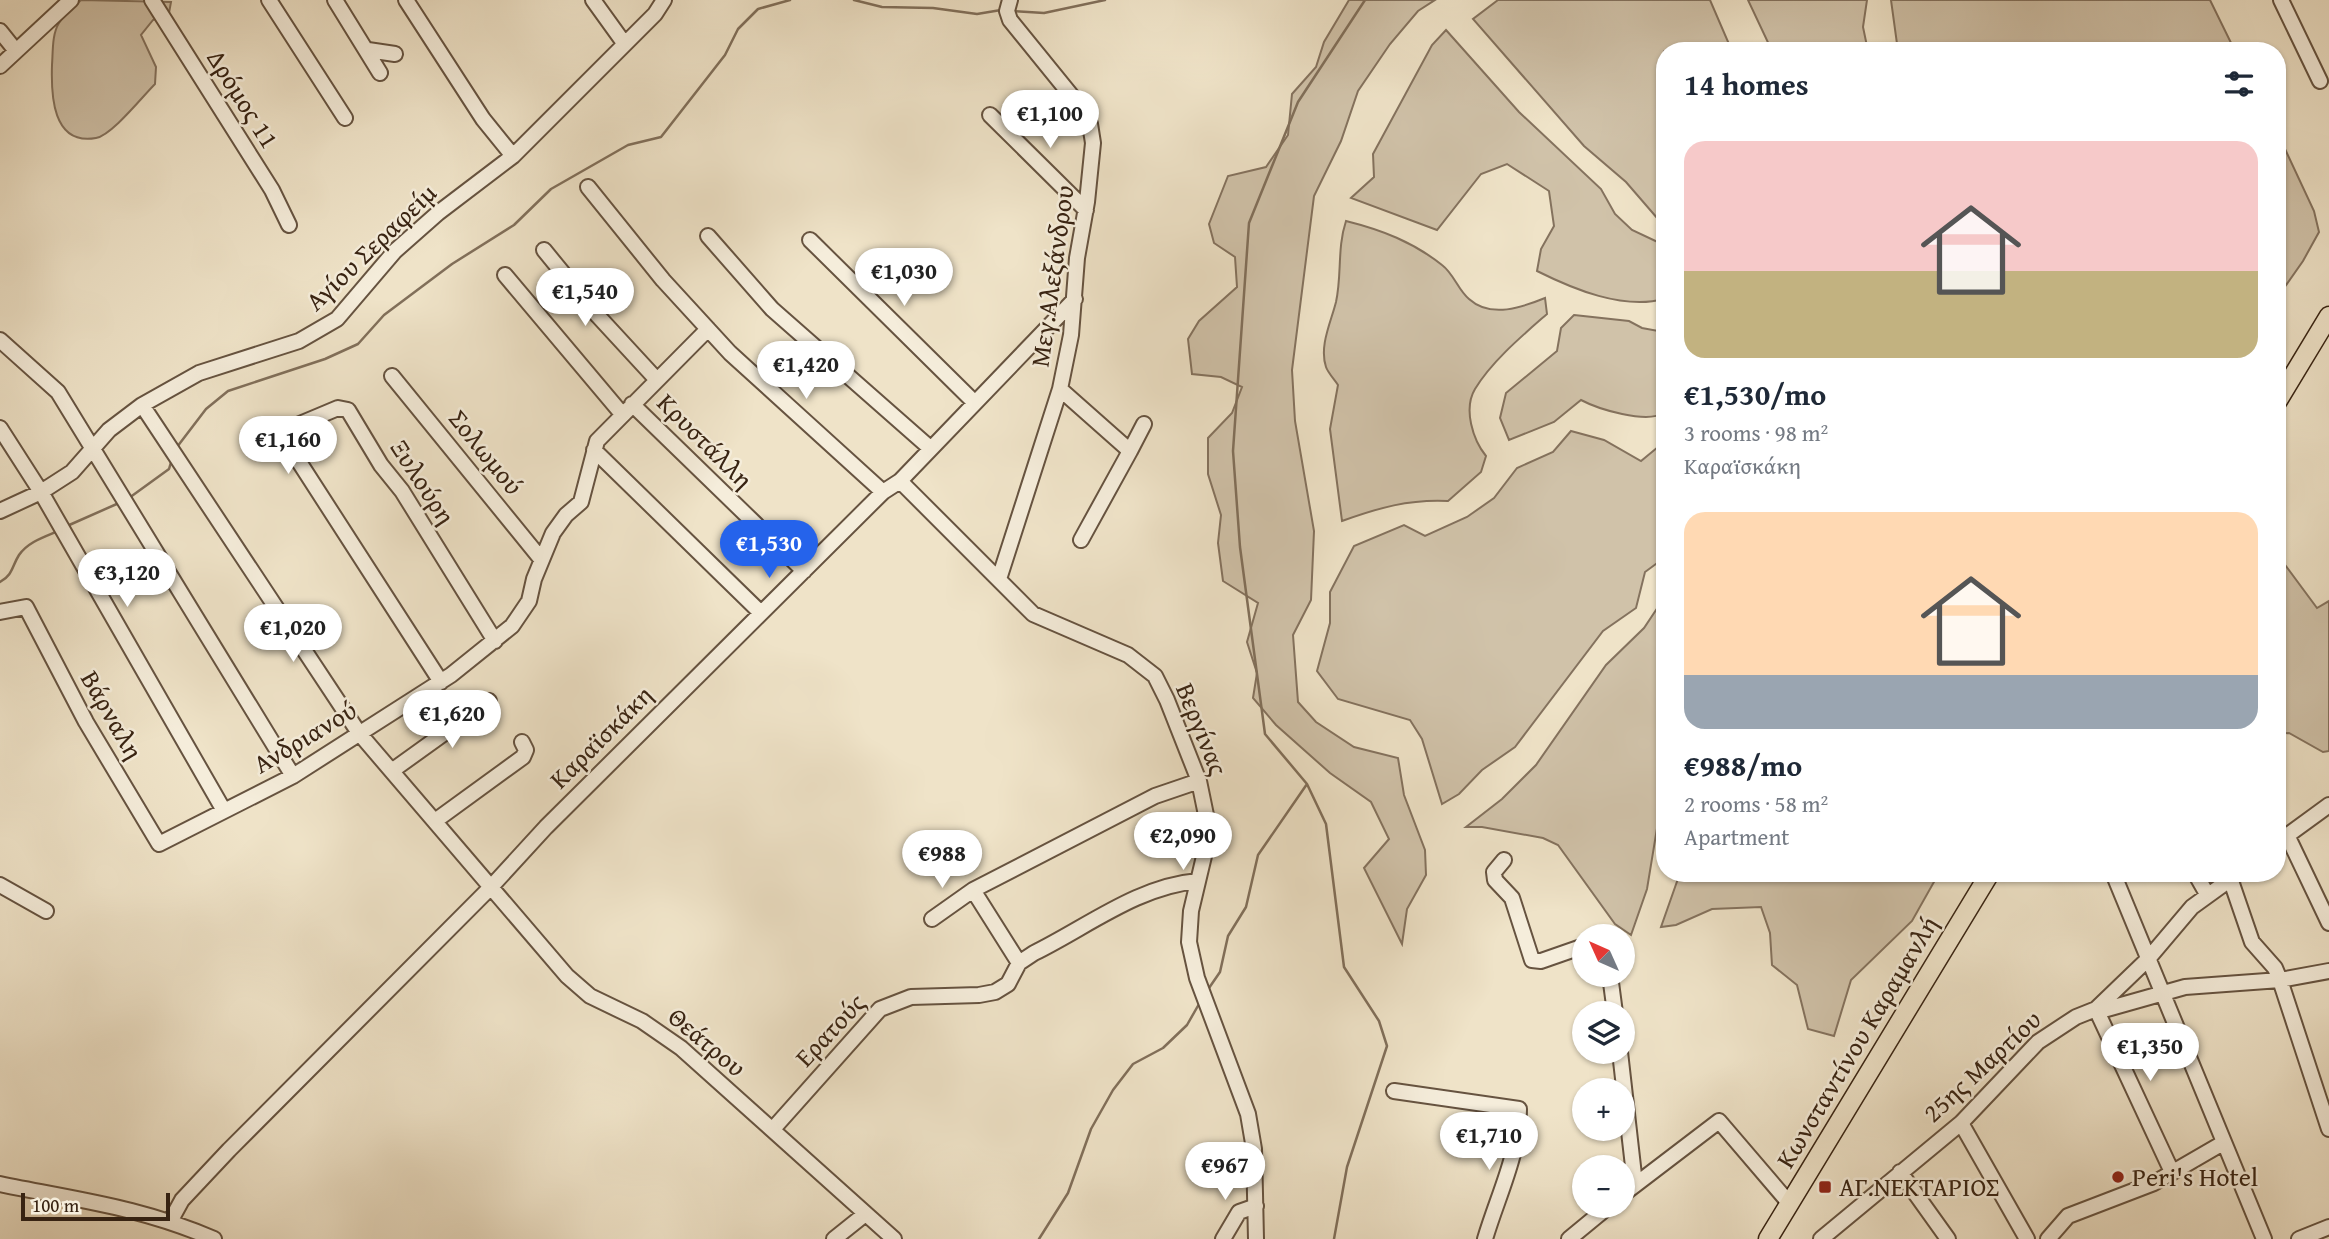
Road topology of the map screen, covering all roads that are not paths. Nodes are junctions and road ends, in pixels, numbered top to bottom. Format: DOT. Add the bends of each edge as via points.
graph roads {
  1 [pos="71,0"];
  2 [pos="152,0"];
  3 [pos="269,0"];
  4 [pos="335,0"];
  5 [pos="406,0"];
  6 [pos="593,0"];
  7 [pos="664,0"];
  8 [pos="1010,0"];
  9 [pos="2281,0"];
  10 [pos="0,31"];
  11 [pos="624,43"];
  12 [pos="368,50"];
  13 [pos="16,51"];
  14 [pos="395,54"];
  15 [pos="0,66"];
  16 [pos="380,73"];
  17 [pos="2320,81"];
  18 [pos="990,115"];
  19 [pos="345,118"];
  20 [pos="513,156"];
  21 [pos="588,187"];
  22 [pos="1086,210"];
  23 [pos="289,225"];
  24 [pos="708,236"];
  25 [pos="810,240"];
  26 [pos="544,250"];
  27 [pos="505,275"];
  28 [pos="1075,299"];
  29 [pos="2327,325"];
  30 [pos="708,330"];
  31 [pos="0,340"];
  32 [pos="391,376"];
  33 [pos="657,380"];
  34 [pos="2286,388"];
  35 [pos="1060,389"];
  36 [pos="974,402"];
  37 [pos="142,405"];
  38 [pos="627,409"];
  39 [pos="1144,424"];
  40 [pos="0,428"];
  41 [pos="930,448"];
  42 [pos="594,450"];
  43 [pos="93,451"];
  44 [pos="1130,451"];
  45 [pos="900,481"];
  46 [pos="41,492"];
  47 [pos="883,492"];
  48 [pos="0,511"];
  49 [pos="1082,540"];
  50 [pos="541,559"];
  51 [pos="804,571"];
  52 [pos="999,579"];
  53 [pos="0,612"];
  54 [pos="761,613"];
  55 [pos="495,641"];
  56 [pos="441,682"];
  57 [pos="489,701"];
  58 [pos="359,733"];
  59 [pos="522,741"];
  60 [pos="393,770"];
  61 [pos="293,776"];
  62 [pos="1199,781"];
  63 [pos="2329,805"];
  64 [pos="223,810"];
  65 [pos="435,821"];
  66 [pos="2286,835"];
  67 [pos="159,844"];
  68 [pos="2286,852"];
  69 [pos="1504,860"];
  70 [pos="1199,881"];
  71 [pos="1985,882"];
  72 [pos="2117,882"];
  73 [pos="2200,882"];
  74 [pos="2225,882"];
  75 [pos="2236,882"];
  76 [pos="0,885"];
  77 [pos="491,887"];
  78 [pos="972,890"];
  79 [pos="2207,894"];
  80 [pos="46,911"];
  81 [pos="932,919"];
  82 [pos="2329,923"];
  83 [pos="1572,950"];
  84 [pos="2148,959"];
  85 [pos="1020,963"];
  86 [pos="2329,971"];
  87 [pos="2280,980"];
  88 [pos="2162,993"];
  89 [pos="2096,1009"];
  90 [pos="1621,1064"];
  91 [pos="1394,1091"];
  92 [pos="1961,1123"];
  93 [pos="773,1129"];
  94 [pos="2329,1129"];
  95 [pos="2223,1143"];
  96 [pos="1632,1155"];
  97 [pos="1900,1172"];
  98 [pos="2172,1172"];
  99 [pos="0,1184"];
  100 [pos="1635,1184"];
  101 [pos="1790,1204"];
  102 [pos="1256,1206"];
  103 [pos="864,1215"];
  104 [pos="1594,1218"];
  105 [pos="172,1220"];
  106 [pos="2328,1231"];
  107 [pos="1827,1237"];
  108 [pos="214,1239"];
  109 [pos="834,1239"];
  110 [pos="894,1239"];
  111 [pos="1223,1239"];
  112 [pos="1256,1239"];
  113 [pos="1485,1239"];
  114 [pos="1569,1239"];
  115 [pos="1768,1239"];
  116 [pos="1948,1239"];
  117 [pos="2027,1239"];
  118 [pos="2048,1239"];
  119 [pos="2264,1239"];
  120 [pos="2299,1239"];
  1 -- 13 [label="street"];
  2 -- 23 [label="street, Δρόμος 11" via="272,190"];
  3 -- 19 [label="street"];
  4 -- 12 [label="street"];
  5 -- 20 [label="street" via="483,119"];
  6 -- 11 [label="street"];
  7 -- 11 [label="street, Αγίου Σεραφείμ"];
  8 -- 22 [label="street, Μεγ.Αλεξάνδρου" via="1010,20 1090,124 1093,165"];
  9 -- 17 [label="street"];
  10 -- 13 [label="street"];
  11 -- 20 [label="street, Αγίου Σεραφείμ"];
  12 -- 14 [label="street"];
  12 -- 16 [label="street"];
  13 -- 15 [label="street"];
  18 -- 22 [label="street"];
  20 -- 37 [label="street, Αγίου Σεραφείμ" via="404,243 337,319 320,331 199,373"];
  21 -- 30 [label="street"];
  22 -- 28 [label="street, Μεγ.Αλεξάνδρου"];
  24 -- 41 [label="street" via="772,309"];
  25 -- 36 [label="street"];
  26 -- 33 [label="street"];
  27 -- 38 [label="street, Κρυστάλλη"];
  28 -- 35 [label="street, Μεγ.Αλεξάνδρου"];
  28 -- 36 [label="street, Καραϊσκάκη"];
  29 -- 34 [label="main road"];
  30 -- 33 [label="street, Ανδριανού"];
  30 -- 47 [label="street"];
  31 -- 43 [label="street" via="58,392"];
  32 -- 50 [label="street, Σολωμού"];
  33 -- 38 [label="street, Ανδριανού"];
  35 -- 44 [label="street"];
  35 -- 52 [label="street, Μεγ.Αλεξάνδρου"];
  36 -- 41 [label="street, Καραϊσκάκη"];
  37 -- 43 [label="street, Αγίου Σεραφείμ" via="109,430"];
  37 -- 58 [label="street, Θεάτρου"];
  38 -- 42 [label="street, Ανδριανού"];
  38 -- 51 [label="street, Κρυστάλλη"];
  39 -- 44 [label="street"];
  40 -- 46 [label="street"];
  41 -- 45 [label="street, Καραϊσκάκη"];
  42 -- 50 [label="street, Ανδριανού" via="581,502 566,515"];
  42 -- 54 [label="street"];
  43 -- 46 [label="street, Αγίου Σεραφείμ"];
  43 -- 61 [label="street"];
  44 -- 49 [label="street"];
  45 -- 47 [label="street, Καραϊσκάκη"];
  45 -- 52 [label="street, Βεργίνας"];
  46 -- 48 [label="street, Αγίου Σεραφείμ"];
  46 -- 64 [label="street"];
  47 -- 51 [label="street, Καραϊσκάκη"];
  50 -- 55 [label="street, Ανδριανού" via="529,601"];
  51 -- 54 [label="street, Καραϊσκάκη"];
  52 -- 62 [label="street, Βεργίνας" via="1040,618 1096,639 1147,669 1167,701"];
  53 -- 67 [label="street, Βάρναλη" via="26,607 86,722"];
  54 -- 77 [label="street, Καραϊσκάκη"];
  55 -- 56 [label="street, Ανδριανού"];
  55 -- 56 [label="street, Ξυλούρη" via="350,413 338,408 288,429 285,440"];
  56 -- 58 [label="street, Ανδριανού"];
  57 -- 60 [label="street"];
  58 -- 60 [label="street, Θεάτρου"];
  58 -- 61 [label="street, Ανδριανού"];
  59 -- 65 [label="street" via="525,755"];
  60 -- 65 [label="street, Θεάτρου"];
  61 -- 64 [label="street, Ανδριανού"];
  62 -- 70 [label="street, Βεργίνας" via="1206,815"];
  62 -- 78 [label="street" via="1155,796"];
  63 -- 66 [label="street"];
  64 -- 67 [label="street, Ανδριανού"];
  65 -- 77 [label="street, Θεάτρου"];
  68 -- 82 [label="street"];
  69 -- 83 [label="street" via="1494,872 1495,880 1512,898 1532,960"];
  70 -- 85 [label="street, Ερατούς" via="1144,895"];
  70 -- 102 [label="street, Βεργίνας" via="1189,942 1197,978 1248,1114"];
  71 -- 101 [label="main road, Κωνσταντίνου Καραμανλή"];
  72 -- 84 [label="street"];
  73 -- 79 [label="street"];
  74 -- 79 [label="street"];
  75 -- 87 [label="street" via="2252,942"];
  76 -- 80 [label="street"];
  77 -- 93 [label="street, Θεάτρου" via="567,976 590,996 642,1021 681,1048"];
  77 -- 105 [label="street, Καραϊσκάκη" via="229,1150 182,1200"];
  78 -- 81 [label="street"];
  78 -- 85 [label="street"];
  79 -- 84 [label="street"];
  84 -- 88 [label="street"];
  84 -- 89 [label="street"];
  85 -- 93 [label="street, Ερατούς" via="1008,984 995,992 911,997 880,1009"];
  86 -- 87 [label="street, 25ης Μαρτίου"];
  87 -- 88 [label="street, 25ης Μαρτίου"];
  87 -- 94 [label="street"];
  88 -- 89 [label="street, 25ης Μαρτίου"];
  88 -- 95 [label="street"];
  89 -- 92 [label="street, 25ης Μαρτίου" via="2038,1042"];
  89 -- 98 [label="street"];
  90 -- 96 [label="street"];
  91 -- 113 [label="street" via="1519,1109 1516,1151"];
  92 -- 97 [label="street, 25ης Μαρτίου"];
  92 -- 117 [label="street"];
  93 -- 103 [label="street, Θεάτρου"];
  95 -- 98 [label="street"];
  95 -- 119 [label="street"];
  97 -- 107 [label="street, 25ης Μαρτίου"];
  97 -- 116 [label="street"];
  98 -- 118 [label="street" via="2068,1216"];
  99 -- 105 [label="street"];
  100 -- 101 [label="street" via="1719,1121"];
  101 -- 115 [label="main road, Κωνσταντίνου Καραμανλή"];
  102 -- 111 [label="street" via="1240,1212"];
  102 -- 112 [label="street, Βεργίνας"];
  103 -- 109 [label="street"];
  103 -- 110 [label="street, Θεάτρου"];
  104 -- 114 [label="street"];
  105 -- 108 [label="street"];
  106 -- 120 [label="street"];
}
